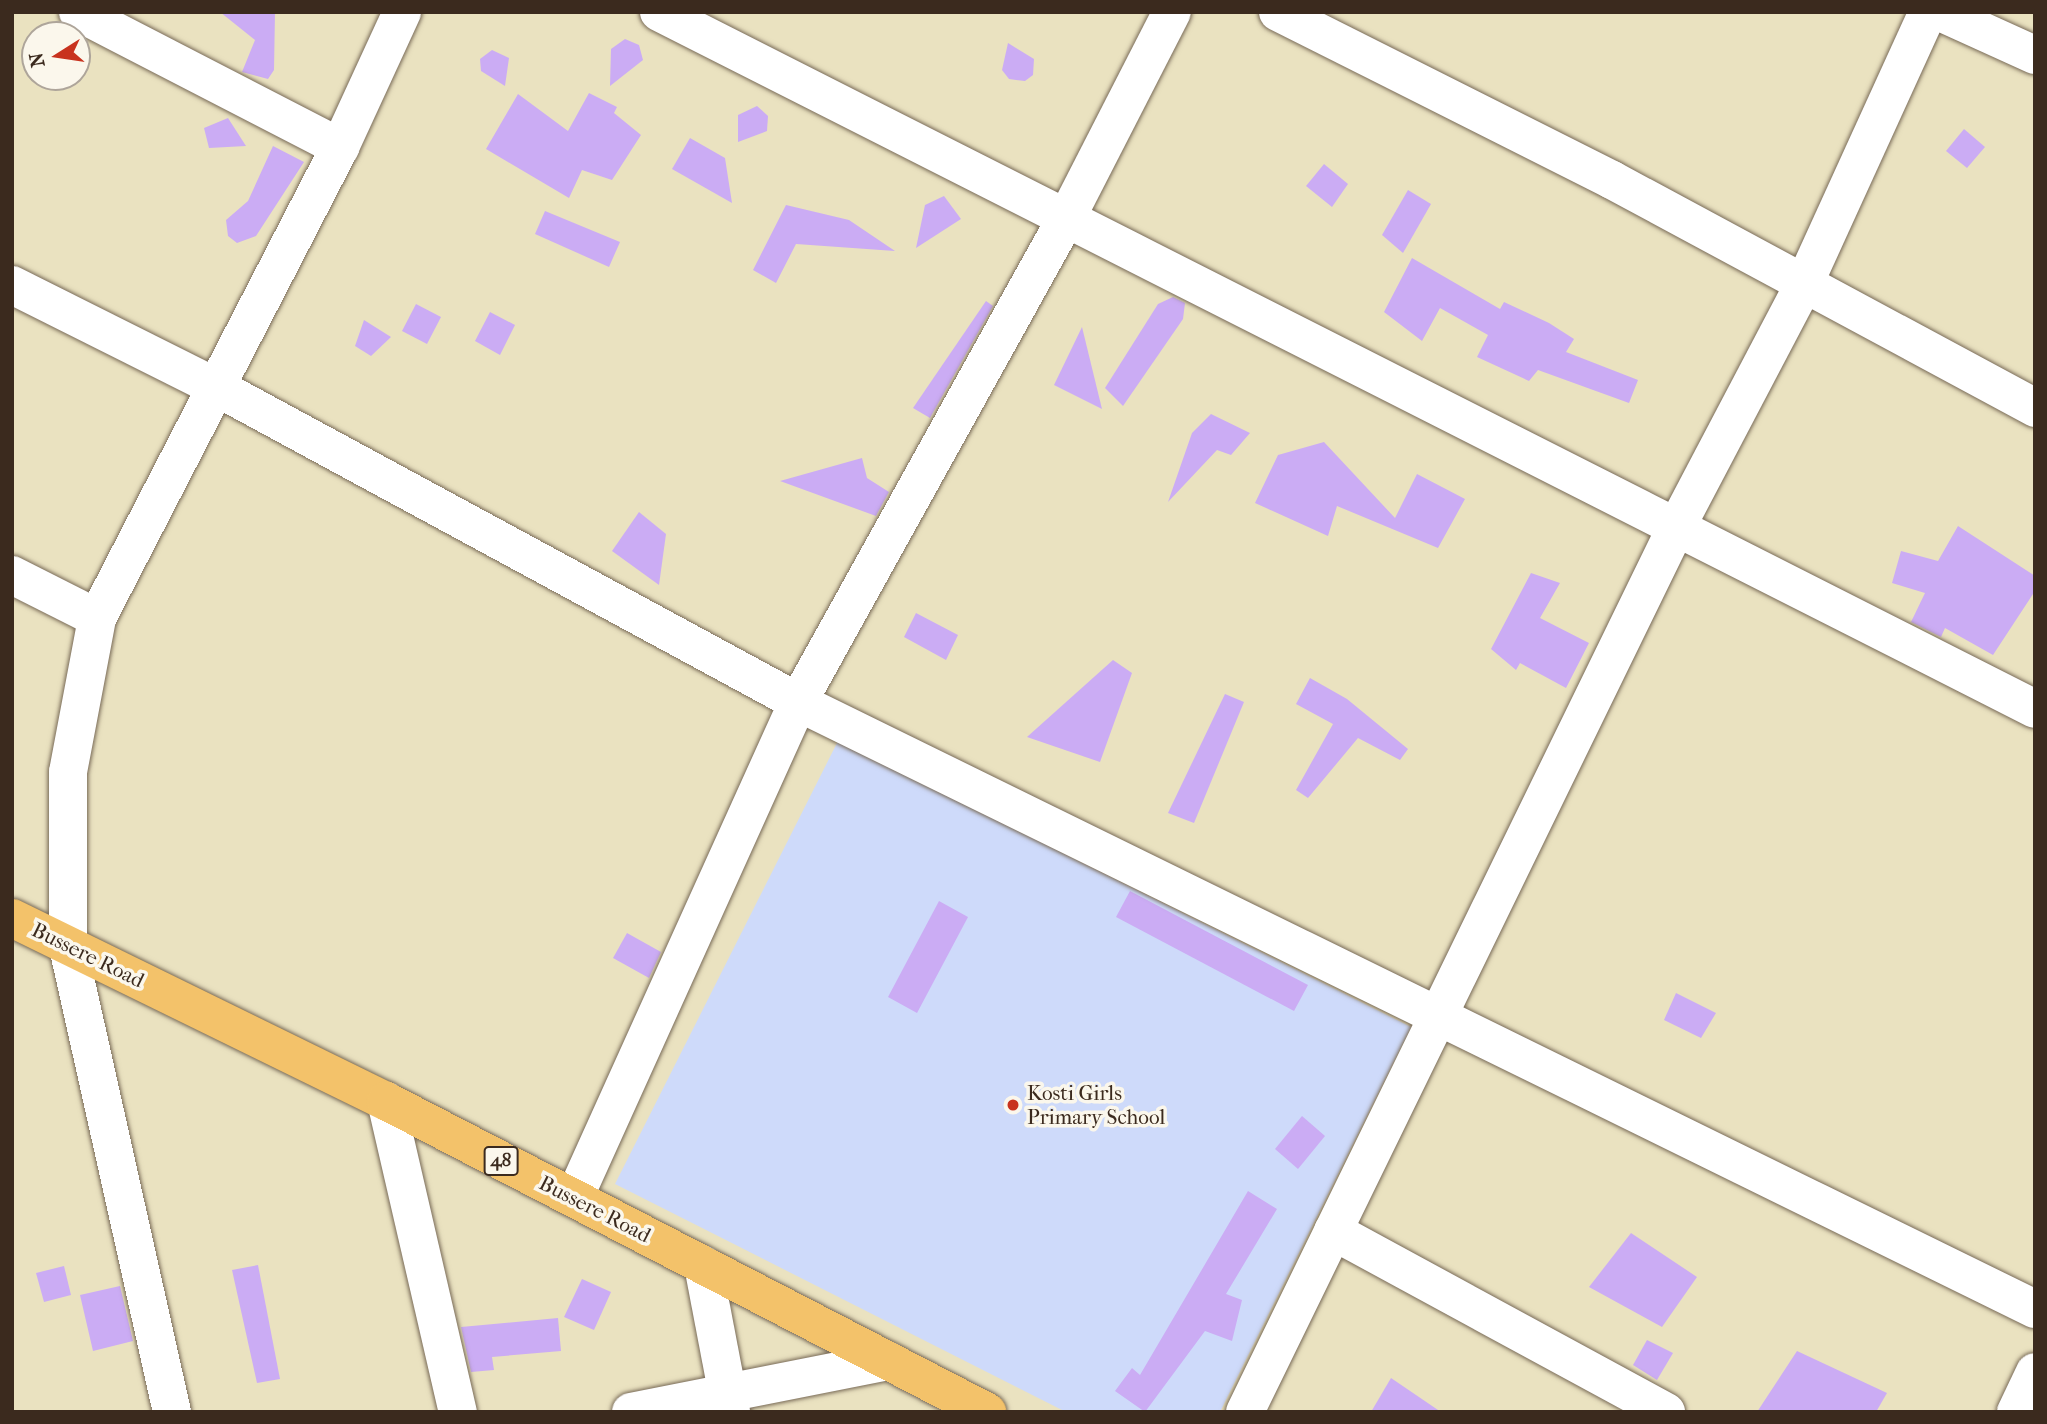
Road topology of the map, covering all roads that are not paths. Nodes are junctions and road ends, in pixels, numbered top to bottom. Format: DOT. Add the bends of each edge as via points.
graph roads {
  1 [pos="78,12"];
  2 [pos="402,12"];
  3 [pos="659,12"];
  4 [pos="1172,12"];
  5 [pos="1278,12"];
  6 [pos="1928,12"];
  7 [pos="1940,12"];
  8 [pos="2035,55"];
  9 [pos="340,147"];
  10 [pos="1068,215"];
  11 [pos="1804,284"];
  12 [pos="12,285"];
  13 [pos="218,388"];
  14 [pos="2035,408"];
  15 [pos="1678,524"];
  16 [pos="12,575"];
  17 [pos="97,618"];
  18 [pos="798,702"];
  19 [pos="2035,709"];
  20 [pos="12,918"];
  21 [pos="68,945"];
  22 [pos="1436,1019"];
  23 [pos="386,1101"];
  24 [pos="574,1198"];
  25 [pos="1333,1231"];
  26 [pos="702,1265"];
  27 [pos="2035,1309"];
  28 [pos="888,1361"];
  29 [pos="2035,1371"];
  30 [pos="729,1402"];
  31 [pos="172,1412"];
  32 [pos="458,1412"];
  33 [pos="631,1412"];
  34 [pos="987,1412"];
  35 [pos="1245,1412"];
  36 [pos="1666,1412"];
  37 [pos="2016,1412"];
  1 -- 9 [label="street"];
  2 -- 9 [label="street"];
  3 -- 10 [label="street"];
  4 -- 10 [label="street"];
  5 -- 11 [label="street"];
  6 -- 11 [label="street"];
  7 -- 8 [label="street"];
  9 -- 13 [label="street"];
  10 -- 15 [label="street"];
  10 -- 18 [label="street"];
  11 -- 14 [label="street"];
  11 -- 15 [label="street"];
  12 -- 13 [label="street"];
  13 -- 17 [label="street"];
  13 -- 18 [label="street"];
  15 -- 19 [label="street"];
  15 -- 22 [label="street"];
  16 -- 17 [label="street"];
  17 -- 21 [label="street" via="68,772"];
  18 -- 22 [label="street"];
  18 -- 24 [label="street"];
  20 -- 21 [label="main road, Bussere Road / 48"];
  21 -- 23 [label="main road, Bussere Road / 48"];
  21 -- 31 [label="street"];
  22 -- 25 [label="street"];
  22 -- 27 [label="street"];
  23 -- 24 [label="main road, Bussere Road / 48"];
  23 -- 32 [label="street"];
  24 -- 26 [label="main road, Bussere Road / 48"];
  25 -- 35 [label="street"];
  25 -- 36 [label="street"];
  26 -- 28 [label="main road, Bussere Road / 48"];
  26 -- 30 [label="street"];
  28 -- 30 [label="street"];
  28 -- 34 [label="main road, Bussere Road / 48"];
  29 -- 37 [label="street"];
  30 -- 33 [label="street"];
}
